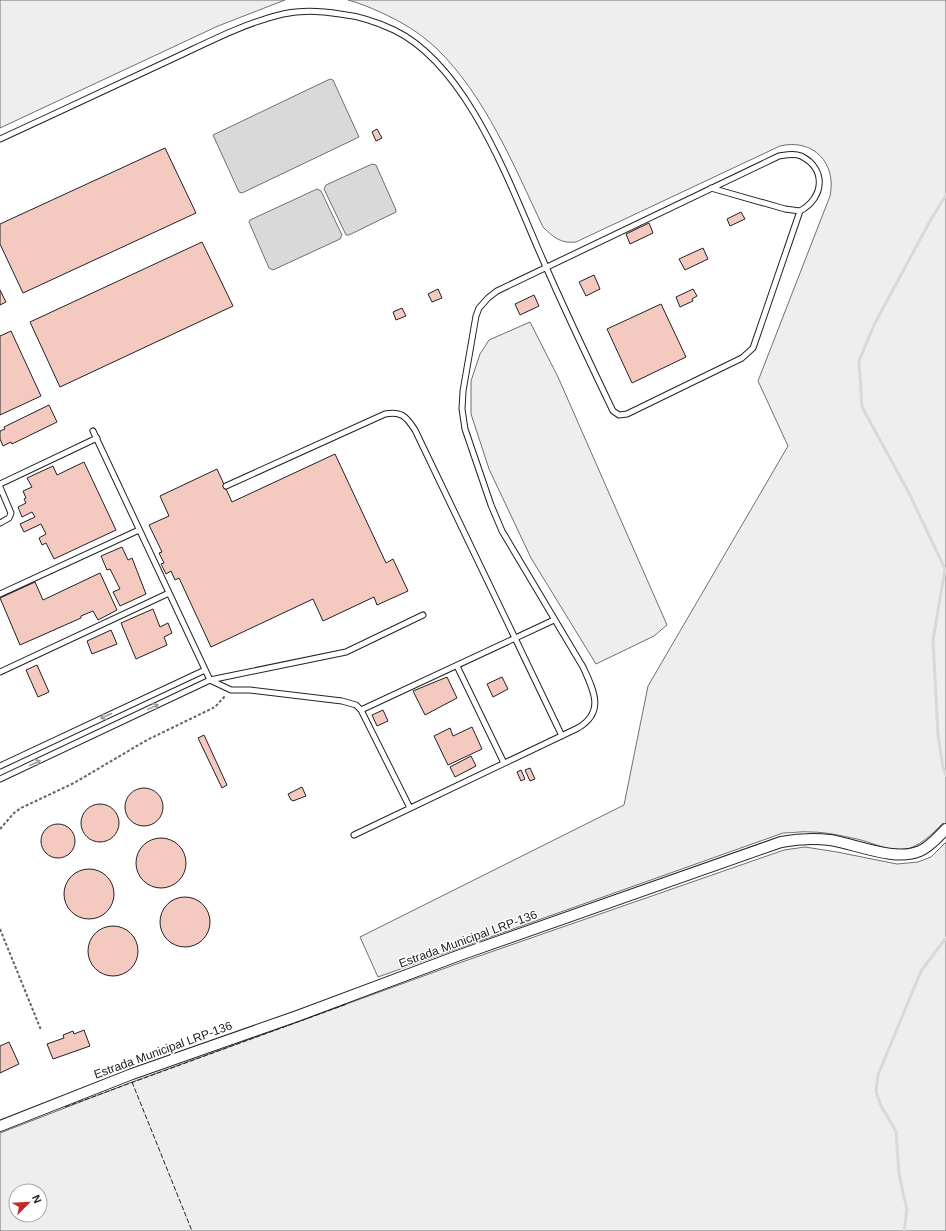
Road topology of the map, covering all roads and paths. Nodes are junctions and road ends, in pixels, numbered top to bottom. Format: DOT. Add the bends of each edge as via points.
graph roads {
  1 [pos="0,139"];
  2 [pos="711,188"];
  3 [pos="800,211"];
  4 [pos="546,268"];
  5 [pos="93,430"];
  6 [pos="96,438"];
  7 [pos="0,486"];
  8 [pos="226,486"];
  9 [pos="0,523"];
  10 [pos="139,530"];
  11 [pos="169,593"];
  12 [pos="0,594"];
  13 [pos="423,615"];
  14 [pos="554,620"];
  15 [pos="515,638"];
  16 [pos="457,666"];
  17 [pos="205,670"];
  18 [pos="0,672"];
  19 [pos="210,680"];
  20 [pos="231,690"];
  21 [pos="361,710"];
  22 [pos="562,736"];
  23 [pos="504,763"];
  24 [pos="0,766"];
  25 [pos="0,779"];
  26 [pos="410,808"];
  27 [pos="0,829"];
  28 [pos="946,829"];
  29 [pos="354,835"];
  30 [pos="0,929"];
  31 [pos="41,1030"];
  32 [pos="0,1126"];
  1 -- 4 [label="lane" via="263,20 286,13 304,12 352,16 395,30 422,48 454,84 493,146"];
  2 -- 3 [label="lane"];
  2 -- 3 [label="lane" via="779,156 800,156 815,168 820,185 815,198"];
  2 -- 4 [label="lane"];
  3 -- 4 [label="lane" via="753,348 742,358 627,414 619,415 613,411"];
  4 -- 14 [label="lane" via="497,291 479,308 464,379 462,409 465,429 498,521"];
  5 -- 6 [label="lane"];
  6 -- 7 [label="lane"];
  6 -- 10 [label="lane"];
  7 -- 9 [label="lane" via="11,513 9,518"];
  8 -- 15 [label="lane" via="384,414 392,412 404,416 414,430"];
  10 -- 11 [label="lane"];
  10 -- 12 [label="lane"];
  11 -- 17 [label="lane"];
  11 -- 18 [label="lane"];
  13 -- 19 [label="lane" via="346,652"];
  14 -- 15 [label="lane"];
  14 -- 22 [label="lane" via="583,667 590,682 595,707 588,721"];
  15 -- 16 [label="lane"];
  15 -- 22 [label="lane"];
  16 -- 21 [label="lane"];
  16 -- 23 [label="lane"];
  17 -- 19 [label="lane"];
  17 -- 24 [label="lane, one-way"];
  19 -- 20 [label="lane"];
  25 -- 19 [label="lane, one-way"];
  20 -- 21 [label="lane" via="342,701 356,705"];
  20 -- 27 [label="path" via="215,708 147,740 74,783 22,808"];
  21 -- 26 [label="lane"];
  22 -- 23 [label="lane"];
  23 -- 26 [label="lane"];
  26 -- 29 [label="lane"];
  28 -- 32 [label="street, Estrada Municipal LRP-136" via="920,851 906,855 829,840 800,839 781,842 132,1074"];
  30 -- 31 [label="path"];
}
